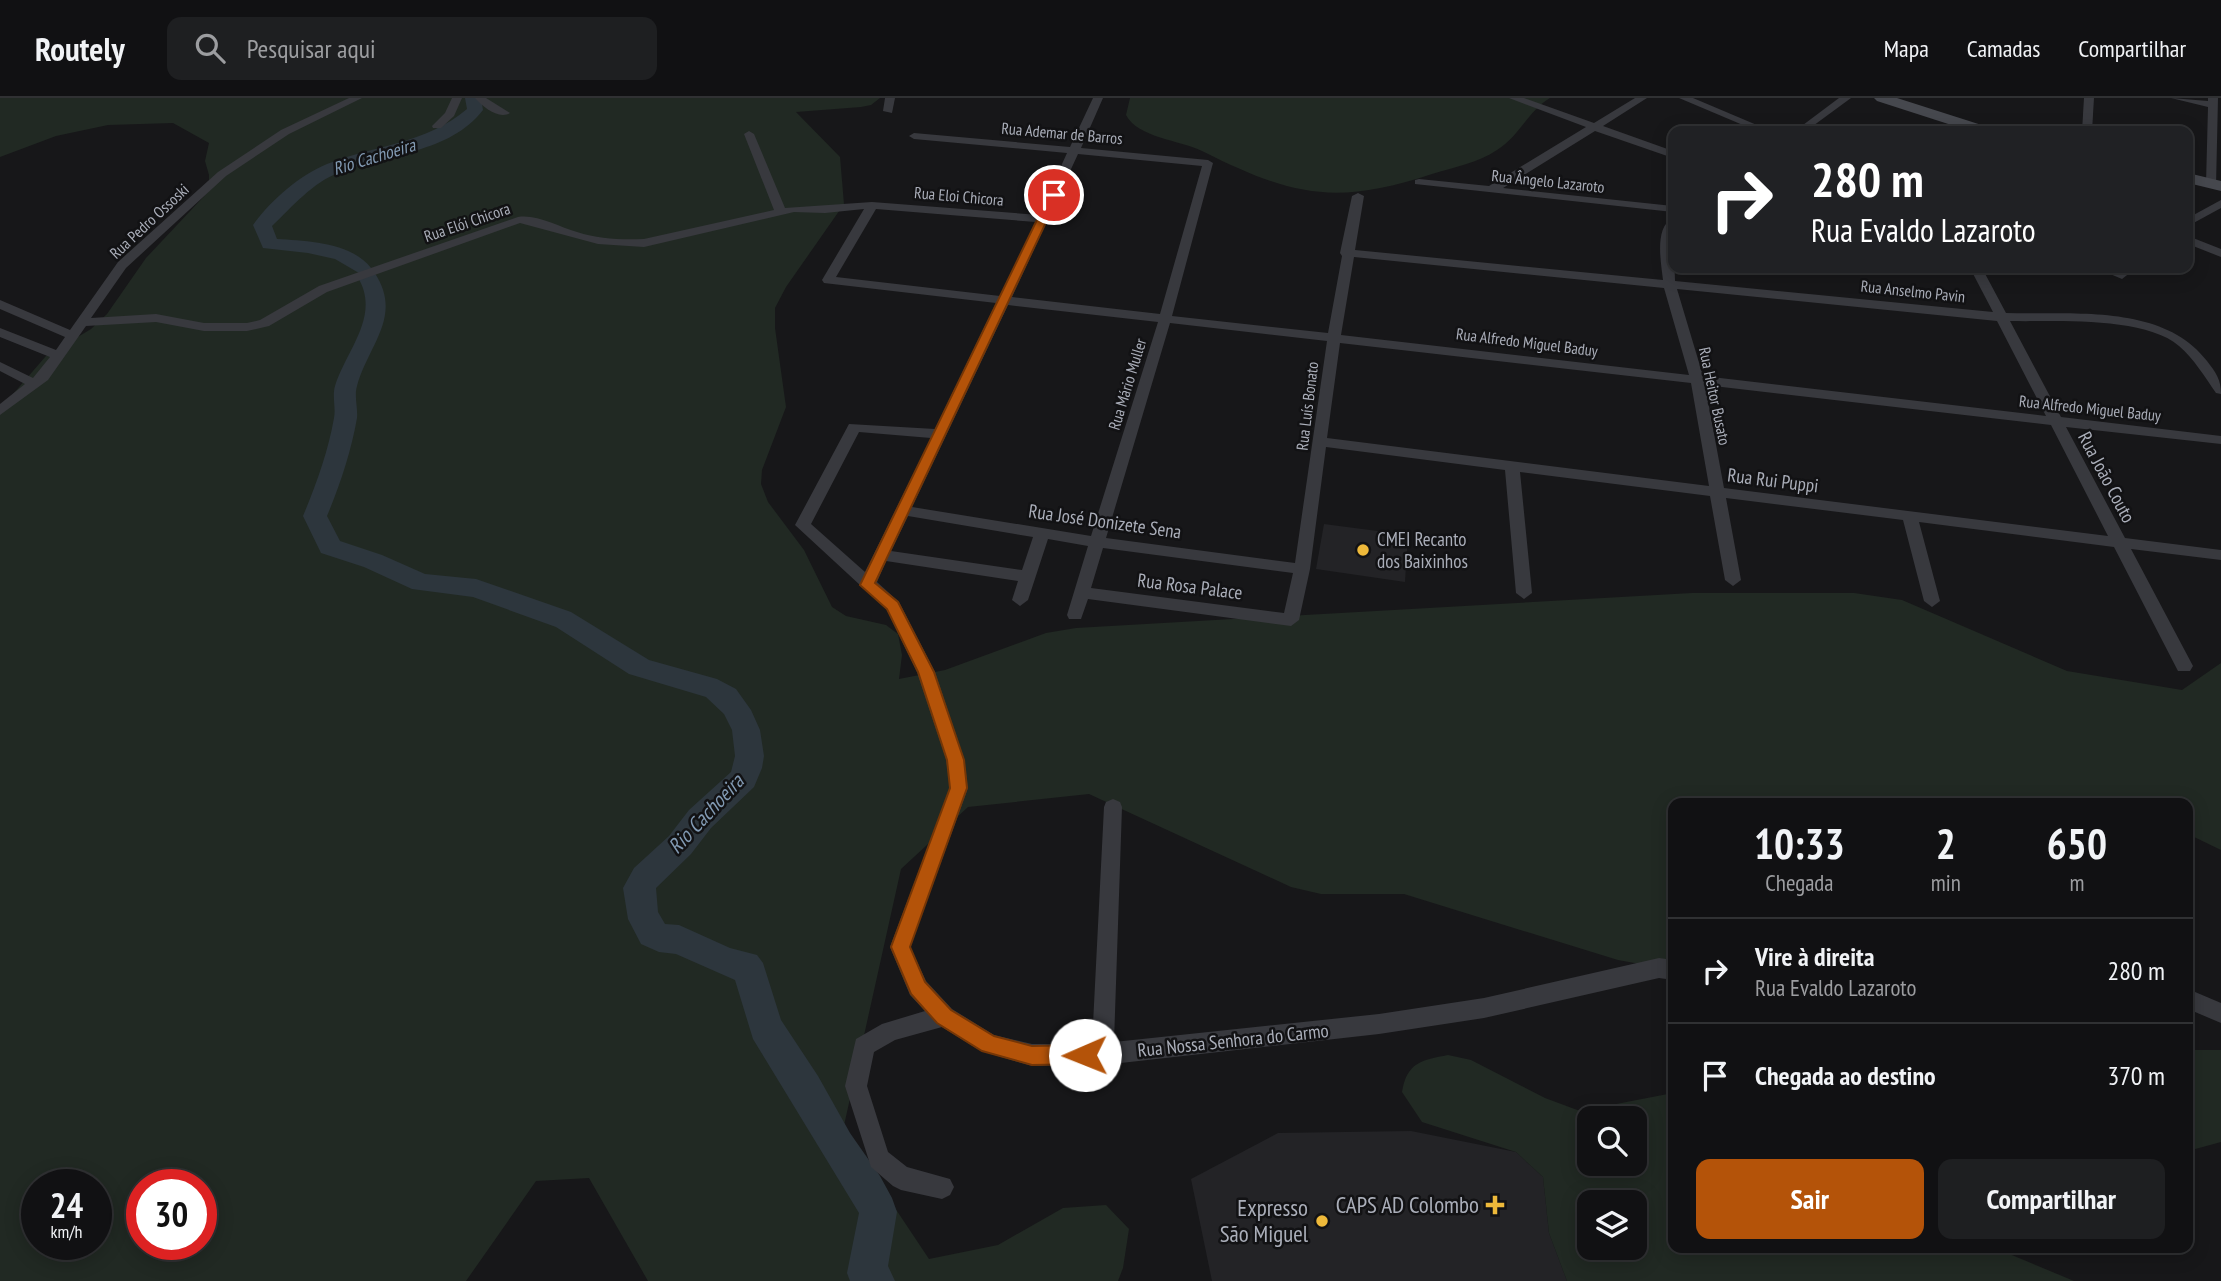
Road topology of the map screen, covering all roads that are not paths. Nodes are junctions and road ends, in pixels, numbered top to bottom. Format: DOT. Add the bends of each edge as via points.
graph roads {
  1 [pos="357,98"];
  2 [pos="457,98"];
  3 [pos="481,98"];
  4 [pos="890,98"];
  5 [pos="1098,98"];
  6 [pos="1514,98"];
  7 [pos="1642,98"];
  8 [pos="1684,98"];
  9 [pos="1846,98"];
  10 [pos="1882,98"];
  11 [pos="2088,98"];
  12 [pos="2176,98"];
  13 [pos="1906,102"];
  14 [pos="2213,102"];
  15 [pos="888,111"];
  16 [pos="505,113"];
  17 [pos="437,126"];
  18 [pos="1754,126"];
  19 [pos="1807,126"];
  20 [pos="1971,126"];
  21 [pos="2087,126"];
  22 [pos="1593,127"];
  23 [pos="749,134"];
  24 [pos="914,136"];
  25 [pos="1075,149"];
  26 [pos="1668,153"];
  27 [pos="1208,163"];
  28 [pos="2193,179"];
  29 [pos="1419,182"];
  30 [pos="2216,185"];
  31 [pos="1489,191"];
  32 [pos="1358,196"];
  33 [pos="2221,203"];
  34 [pos="872,205"];
  35 [pos="1668,209"];
  36 [pos="780,212"];
  37 [pos="1043,219"];
  38 [pos="2193,220"];
  39 [pos="1668,235"];
  40 [pos="2193,242"];
  41 [pos="1346,253"];
  42 [pos="2221,253"];
  43 [pos="1668,270"];
  44 [pos="1668,273"];
  45 [pos="1978,273"];
  46 [pos="1669,285"];
  47 [pos="1003,301"];
  48 [pos="0,304"];
  49 [pos="2000,317"];
  50 [pos="1165,319"];
  51 [pos="82,322"];
  52 [pos="0,332"];
  53 [pos="73,336"];
  54 [pos="1334,337"];
  55 [pos="60,356"];
  56 [pos="0,366"];
  57 [pos="1697,380"];
  58 [pos="35,384"];
  59 [pos="2221,390"];
  60 [pos="0,411"];
  61 [pos="2056,422"];
  62 [pos="940,434"];
  63 [pos="2221,440"];
  64 [pos="1320,442"];
  65 [pos="1512,468"];
  66 [pos="1717,493"];
  67 [pos="903,510"];
  68 [pos="1909,515"];
  69 [pos="1042,533"];
  70 [pos="1097,542"];
  71 [pos="2120,544"];
  72 [pos="880,555"];
  73 [pos="2221,555"];
  74 [pos="1302,569"];
  75 [pos="1028,577"];
  76 [pos="1733,580"];
  77 [pos="867,585"];
  78 [pos="1083,593"];
  79 [pos="1524,593"];
  80 [pos="1020,600"];
  81 [pos="1932,601"];
  82 [pos="1075,615"];
  83 [pos="1291,620"];
  84 [pos="2184,666"];
  85 [pos="1113,807"];
  86 [pos="1668,969"];
  87 [pos="2193,1001"];
  88 [pos="2221,1013"];
  89 [pos="944,1016"];
  90 [pos="1103,1054"];
  91 [pos="943,1187"];
  1 -- 51 [label="street, Rua Pedro Ossoski" via="285,132 222,174 122,265"];
  2 -- 17 [label="street" via="450,114"];
  3 -- 16 [label="street"];
  4 -- 15 [label="street"];
  5 -- 25 [label="street"];
  6 -- 22 [label="street"];
  7 -- 22 [label="street"];
  8 -- 18 [label="street"];
  9 -- 19 [label="street"];
  10 -- 13 [label="main road"];
  11 -- 21 [label="street"];
  12 -- 14 [label="street"];
  13 -- 20 [label="main road"];
  14 -- 30 [label="street"];
  22 -- 26 [label="street"];
  22 -- 31 [label="street"];
  23 -- 36 [label="street"];
  24 -- 25 [label="street, Rua Ademar de Barros"];
  25 -- 27 [label="street, Rua Ademar de Barros"];
  25 -- 37 [label="street"];
  27 -- 50 [label="street, Rua Mário Muller"];
  28 -- 30 [label="main road"];
  29 -- 31 [label="street, Rua Ângelo Lazaroto"];
  31 -- 35 [label="street, Rua Ângelo Lazaroto"];
  32 -- 41 [label="street, Rua Luís Bonato"];
  33 -- 38 [label="street"];
  34 -- 36 [label="street, Rua Elói Chicora"];
  34 -- 37 [label="street, Rua Eloi Chicora"];
  34 -- 47 [label="street, Rua Alfredo Miguel Baduy" via="828,280"];
  36 -- 51 [label="street, Rua Elói Chicora" via="620,245 519,220 323,289 256,325 204,327 142,317"];
  37 -- 47 [label="street"];
  39 -- 43 [label="street, Rua Heitor Busato"];
  40 -- 42 [label="street"];
  41 -- 46 [label="street, Rua Anselmo Pavin"];
  41 -- 54 [label="street, Rua Luís Bonato"];
  44 -- 46 [label="street, Rua Heitor Busato"];
  45 -- 49 [label="street, Rua João Couto"];
  46 -- 49 [label="street, Rua Anselmo Pavin"];
  46 -- 57 [label="street, Rua Heitor Busato"];
  47 -- 50 [label="street, Rua Alfredo Miguel Baduy"];
  47 -- 62 [label="street"];
  48 -- 53 [label="street"];
  49 -- 59 [label="street, Rua Anselmo Pavin" via="2087,319 2156,331 2182,341"];
  49 -- 61 [label="street, Rua João Couto"];
  50 -- 54 [label="street, Rua Alfredo Miguel Baduy"];
  50 -- 70 [label="street, Rua Mário Muller"];
  51 -- 53 [label="street, Rua Pedro Ossoski"];
  52 -- 55 [label="street"];
  53 -- 55 [label="street, Rua Pedro Ossoski"];
  54 -- 57 [label="street, Rua Alfredo Miguel Baduy"];
  54 -- 64 [label="street, Rua Luís Bonato"];
  55 -- 58 [label="street, Rua Pedro Ossoski"];
  56 -- 58 [label="street"];
  57 -- 61 [label="street, Rua Alfredo Miguel Baduy"];
  57 -- 66 [label="street, Rua Heitor Busato"];
  58 -- 60 [label="street, Rua Pedro Ossoski"];
  61 -- 63 [label="street, Rua Alfredo Miguel Baduy"];
  61 -- 71 [label="street, Rua João Couto"];
  62 -- 67 [label="street"];
  62 -- 77 [label="street, Rua Nossa Senhora do Carmo" via="854,427 803,525"];
  64 -- 65 [label="street, Rua Rui Puppi"];
  64 -- 74 [label="street, Rua Luís Bonato"];
  65 -- 66 [label="street, Rua Rui Puppi"];
  65 -- 79 [label="street"];
  66 -- 68 [label="street, Rua Rui Puppi"];
  66 -- 76 [label="street, Rua Heitor Busato"];
  67 -- 69 [label="street, Rua José Donizete Sena"];
  67 -- 72 [label="street"];
  68 -- 71 [label="street, Rua Rui Puppi"];
  68 -- 81 [label="street"];
  69 -- 70 [label="street, Rua José Donizete Sena"];
  69 -- 75 [label="street"];
  70 -- 74 [label="street, Rua José Donizete Sena"];
  70 -- 78 [label="street, Rua Mário Muller"];
  71 -- 73 [label="street, Rua Rui Puppi"];
  71 -- 84 [label="street, Rua João Couto"];
  72 -- 75 [label="street"];
  72 -- 77 [label="street"];
  74 -- 83 [label="street, Rua Luís Bonato"];
  75 -- 80 [label="street"];
  77 -- 89 [label="street, Rua Nossa Senhora do Carmo" via="893,606 926,672 955,760 959,788 900,947 918,988"];
  78 -- 82 [label="street, Rua Mário Muller"];
  78 -- 83 [label="street, Rua Rosa Palace"];
  85 -- 90 [label="street"];
  86 -- 90 [label="street, Rua Nossa Senhora do Carmo" via="1484,1009"];
  87 -- 88 [label="street"];
  89 -- 90 [label="street, Rua Nossa Senhora do Carmo" via="989,1044 1032,1055"];
  89 -- 91 [label="street" via="890,1031 864,1046 856,1086 879,1159 901,1178"];
}
